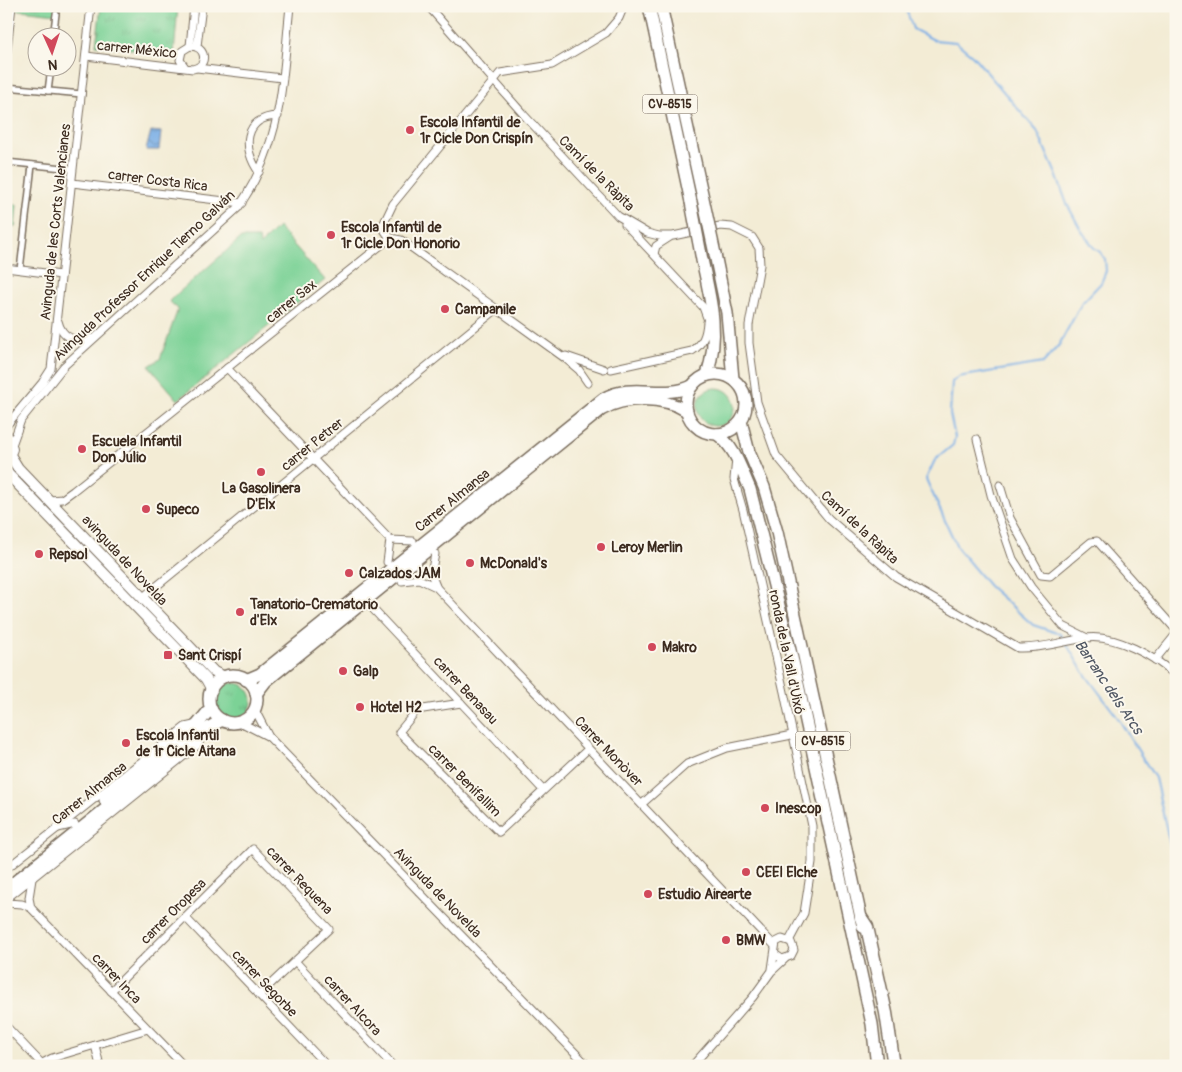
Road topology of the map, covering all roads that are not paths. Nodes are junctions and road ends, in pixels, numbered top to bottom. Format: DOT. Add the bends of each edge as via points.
graph roads {
  1 [pos="12,6"];
  2 [pos="91,6"];
  3 [pos="194,6"];
  4 [pos="202,6"];
  5 [pos="290,6"];
  6 [pos="428,6"];
  7 [pos="624,6"];
  8 [pos="649,6"];
  9 [pos="661,6"];
  10 [pos="56,14"];
  11 [pos="54,28"];
  12 [pos="194,46"];
  13 [pos="86,56"];
  14 [pos="6,58"];
  15 [pos="185,67"];
  16 [pos="197,68"];
  17 [pos="50,78"];
  18 [pos="282,78"];
  19 [pos="495,82"];
  20 [pos="6,87"];
  21 [pos="48,91"];
  22 [pos="82,94"];
  23 [pos="278,116"];
  24 [pos="6,162"];
  25 [pos="32,165"];
  26 [pos="73,169"];
  27 [pos="259,172"];
  28 [pos="72,183"];
  29 [pos="242,203"];
  30 [pos="618,216"];
  31 [pos="673,236"];
  32 [pos="390,238"];
  33 [pos="654,254"];
  34 [pos="6,268"];
  35 [pos="20,270"];
  36 [pos="61,275"];
  37 [pos="497,309"];
  38 [pos="57,318"];
  39 [pos="708,322"];
  40 [pos="95,337"];
  41 [pos="713,352"];
  42 [pos="561,355"];
  43 [pos="227,368"];
  44 [pos="707,375"];
  45 [pos="733,379"];
  46 [pos="588,383"];
  47 [pos="692,386"];
  48 [pos="606,407"];
  49 [pos="687,411"];
  50 [pos="603,419"];
  51 [pos="741,421"];
  52 [pos="6,426"];
  53 [pos="6,434"];
  54 [pos="717,434"];
  55 [pos="977,439"];
  56 [pos="9,454"];
  57 [pos="736,456"];
  58 [pos="313,459"];
  59 [pos="6,472"];
  60 [pos="1000,485"];
  61 [pos="50,500"];
  62 [pos="390,540"];
  63 [pos="413,541"];
  64 [pos="436,554"];
  65 [pos="387,562"];
  66 [pos="402,581"];
  67 [pos="436,587"];
  68 [pos="142,598"];
  69 [pos="370,606"];
  70 [pos="1176,630"];
  71 [pos="1176,634"];
  72 [pos="1087,638"];
  73 [pos="1155,660"];
  74 [pos="1176,676"];
  75 [pos="226,677"];
  76 [pos="246,680"];
  77 [pos="212,690"];
  78 [pos="256,694"];
  79 [pos="461,703"];
  80 [pos="211,708"];
  81 [pos="255,710"];
  82 [pos="222,720"];
  83 [pos="240,722"];
  84 [pos="199,728"];
  85 [pos="792,734"];
  86 [pos="270,737"];
  87 [pos="588,749"];
  88 [pos="543,790"];
  89 [pos="642,803"];
  90 [pos="75,824"];
  91 [pos="56,829"];
  92 [pos="87,834"];
  93 [pos="70,838"];
  94 [pos="253,849"];
  95 [pos="10,864"];
  96 [pos="6,869"];
  97 [pos="6,879"];
  98 [pos="32,879"];
  99 [pos="6,889"];
  100 [pos="6,899"];
  101 [pos="6,903"];
  102 [pos="31,908"];
  103 [pos="185,917"];
  104 [pos="861,918"];
  105 [pos="789,941"];
  106 [pos="777,943"];
  107 [pos="776,955"];
  108 [pos="785,959"];
  109 [pos="295,961"];
  110 [pos="771,972"];
  111 [pos="111,990"];
  112 [pos="259,995"];
  113 [pos="6,1026"];
  114 [pos="148,1029"];
  115 [pos="95,1045"];
  116 [pos="321,1060"];
  117 [pos="39,1064"];
  118 [pos="100,1066"];
  119 [pos="184,1066"];
  120 [pos="315,1066"];
  121 [pos="327,1066"];
  122 [pos="393,1066"];
  123 [pos="588,1066"];
  124 [pos="692,1066"];
  125 [pos="877,1066"];
  126 [pos="890,1066"];
  127 [pos="894,1066"];
  1 -- 14 [label="street"];
  2 -- 13 [label="street, Avinguda de les Corts Valencianes"];
  3 -- 12 [label="street"];
  4 -- 12 [label="street"];
  5 -- 18 [label="street, Avinguda Professor Enrique Tierno Galván"];
  6 -- 19 [label="street, Camí de la Ràpita"];
  7 -- 19 [label="street" via="606,33 586,46 552,65 500,73"];
  8 -- 41 [label="main road, CV-8515, bridge" via="715,327"];
  9 -- 45 [label="main road, CV-8515, bridge" via="728,313"];
  10 -- 11 [label="street"];
  12 -- 15 [label="street" via="184,48 181,54"];
  12 -- 16 [label="street" via="202,50 204,59"];
  13 -- 15 [label="street, carrer México"];
  13 -- 22 [label="street, Avinguda de les Corts Valencianes"];
  15 -- 16 [label="street"];
  16 -- 18 [label="street"];
  17 -- 21 [label="street"];
  18 -- 23 [label="street, Avinguda Professor Enrique Tierno Galván"];
  19 -- 30 [label="street, Camí de la Ràpita"];
  19 -- 32 [label="street" via="393,204 382,227"];
  20 -- 21 [label="street"];
  21 -- 22 [label="street"];
  22 -- 26 [label="street, Avinguda de les Corts Valencianes"];
  23 -- 27 [label="street, Avinguda Professor Enrique Tierno Galván"];
  23 -- 27 [label="street" via="255,124 248,138 249,155"];
  24 -- 25 [label="street"];
  25 -- 26 [label="street"];
  25 -- 35 [label="street"];
  26 -- 28 [label="street, Avinguda de les Corts Valencianes"];
  27 -- 29 [label="street, Avinguda Professor Enrique Tierno Galván"];
  28 -- 29 [label="street, carrer Costa Rica"];
  28 -- 36 [label="street, Avinguda de les Corts Valencianes"];
  29 -- 40 [label="street, Avinguda Professor Enrique Tierno Galván"];
  30 -- 31 [label="street, Camí de la Ràpita" via="646,233"];
  30 -- 33 [label="street"];
  31 -- 33 [label="street" via="656,246"];
  31 -- 72 [label="street, Camí de la Ràpita" via="720,226 732,227 752,237 759,248 760,265 749,325 757,402 776,455 829,519 896,577 1018,648 1034,649"];
  32 -- 37 [label="street" via="401,240"];
  32 -- 43 [label="street, carrer Sax"];
  33 -- 39 [label="street" via="703,307"];
  34 -- 35 [label="street"];
  35 -- 36 [label="street"];
  36 -- 38 [label="street, Avinguda de les Corts Valencianes"];
  37 -- 42 [label="street"];
  37 -- 58 [label="street, carrer Petrer"];
  38 -- 40 [label="street" via="68,337 82,341"];
  38 -- 52 [label="street, Avinguda de les Corts Valencianes" via="51,369"];
  39 -- 41 [label="main road"];
  39 -- 42 [label="street" via="701,344 692,351 608,369"];
  40 -- 56 [label="street, Avinguda Professor Enrique Tierno Galván" via="60,370 30,409 16,431"];
  41 -- 44 [label="main road, CV-8515"];
  42 -- 46 [label="street" via="579,370"];
  43 -- 58 [label="street"];
  43 -- 61 [label="street, carrer Sax" via="68,495"];
  44 -- 45 [label="main road"];
  44 -- 47 [label="main road"];
  45 -- 51 [label="main road, CV-8515" via="740,385 746,403"];
  47 -- 49 [label="main road" via="686,398"];
  47 -- 76 [label="main road, Carrer Almansa" via="674,392 620,390 603,398 260,674"];
  48 -- 49 [label="main road, Carrer Almansa" via="620,401 640,400 662,402"];
  48 -- 50 [label="main road"];
  48 -- 78 [label="main road, Carrer Almansa" via="266,681"];
  49 -- 54 [label="main road, CV-8515" via="701,430"];
  51 -- 54 [label="main road" via="735,428"];
  51 -- 104 [label="main road, CV-8515" via="777,532"];
  53 -- 56 [label="main road, avinguda de Novelda"];
  54 -- 57 [label="main road, CV-8515"];
  55 -- 72 [label="street" via="990,495 1014,559 1031,587 1063,626"];
  56 -- 61 [label="main road, avinguda de Novelda" via="18,468"];
  57 -- 85 [label="street, ronda de la Vall d'Uixó" via="734,479"];
  57 -- 125 [label="main road, CV-8515" via="750,489 791,657 872,1024"];
  58 -- 62 [label="street"];
  58 -- 68 [label="street, carrer Petrer"];
  59 -- 77 [label="main road, avinguda de Novelda" via="206,679"];
  60 -- 70 [label="street" via="1010,518 1040,575 1050,576 1097,540"];
  61 -- 68 [label="main road, avinguda de Novelda"];
  62 -- 63 [label="street"];
  62 -- 65 [label="street"];
  64 -- 67 [label="street" via="432,574"];
  66 -- 67 [label="street, Carrer Monòver" via="419,578"];
  67 -- 87 [label="street, Carrer Monòver"];
  68 -- 75 [label="main road, avinguda de Novelda" via="214,672"];
  69 -- 79 [label="street, carrer Benasau"];
  71 -- 73 [label="street"];
  72 -- 73 [label="street, Camí de la Ràpita" via="1129,646"];
  73 -- 74 [label="street, Camí de la Ràpita"];
  75 -- 76 [label="main road" via="237,676"];
  75 -- 77 [label="main road"];
  76 -- 78 [label="main road"];
  77 -- 80 [label="main road"];
  78 -- 81 [label="main road"];
  79 -- 88 [label="street, carrer Benasau"];
  79 -- 88 [label="street, carrer Benifallim" via="417,710 399,732 499,832"];
  80 -- 82 [label="main road"];
  80 -- 84 [label="main road, Carrer Almansa"];
  81 -- 83 [label="main road"];
  81 -- 86 [label="street, Avinguda de Novelda"];
  82 -- 83 [label="main road"];
  82 -- 84 [label="main road"];
  83 -- 86 [label="street, Avinguda de Novelda"];
  84 -- 90 [label="main road, Carrer Almansa"];
  84 -- 91 [label="street" via="185,727"];
  84 -- 92 [label="street" via="199,744"];
  84 -- 93 [label="main road"];
  85 -- 89 [label="street" via="727,748 687,764"];
  85 -- 105 [label="street, ronda de la Vall d'Uixó" via="812,826 812,862 804,913"];
  86 -- 123 [label="street, Avinguda de Novelda"];
  87 -- 88 [label="street, carrer Benifallim"];
  87 -- 89 [label="street, Carrer Monòver"];
  89 -- 106 [label="street, Carrer Monòver"];
  90 -- 91 [label="street"];
  90 -- 97 [label="main road, Carrer Almansa"];
  91 -- 95 [label="street"];
  92 -- 93 [label="street"];
  92 -- 98 [label="street"];
  93 -- 99 [label="main road"];
  94 -- 103 [label="street, carrer Oropesa"];
  94 -- 109 [label="street, carrer Requena" via="329,929"];
  95 -- 96 [label="street"];
  98 -- 100 [label="street"];
  98 -- 102 [label="street"];
  101 -- 102 [label="street"];
  102 -- 111 [label="street, carrer Inca"];
  103 -- 111 [label="street, carrer Oropesa"];
  103 -- 112 [label="street, carrer Segorbe"];
  104 -- 126 [label="main road, CV-8515"];
  104 -- 127 [label="highway" via="867,927 891,1036"];
  105 -- 106 [label="street"];
  105 -- 108 [label="street" via="794,950"];
  106 -- 107 [label="street"];
  107 -- 108 [label="street"];
  107 -- 110 [label="street"];
  108 -- 110 [label="street"];
  109 -- 112 [label="street"];
  109 -- 122 [label="street, carrer Alcora"];
  110 -- 124 [label="street"];
  111 -- 114 [label="street, carrer Inca"];
  112 -- 116 [label="street, carrer Segorbe"];
  113 -- 117 [label="street"];
  114 -- 115 [label="street"];
  114 -- 119 [label="street, carrer Inca"];
  115 -- 117 [label="street"];
  115 -- 118 [label="street"];
  116 -- 120 [label="street"];
  116 -- 121 [label="street, carrer Segorbe"];
}
